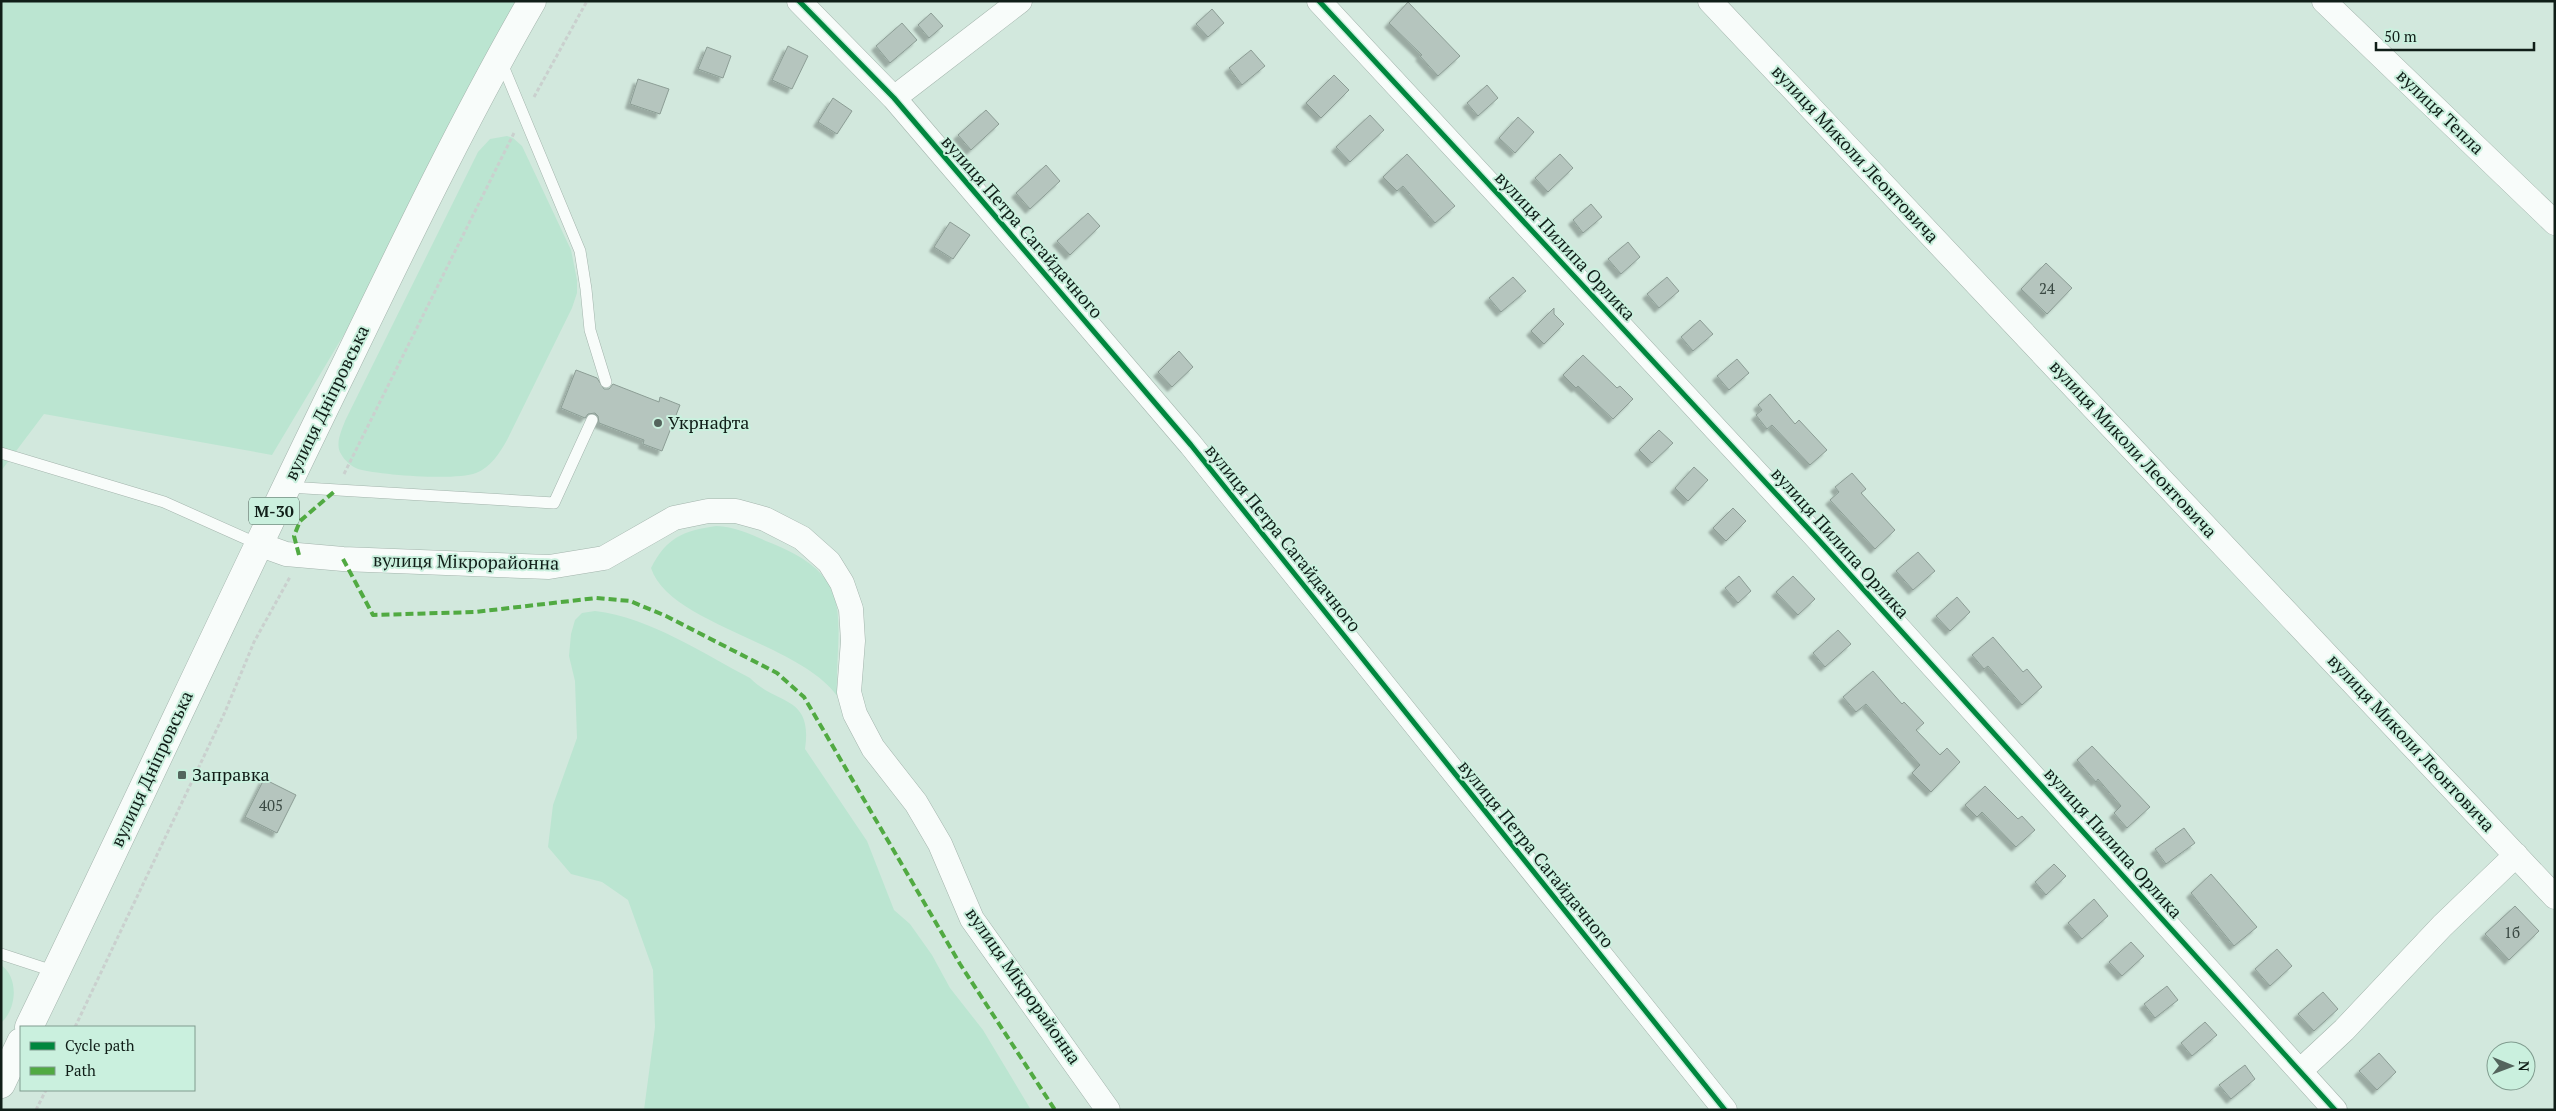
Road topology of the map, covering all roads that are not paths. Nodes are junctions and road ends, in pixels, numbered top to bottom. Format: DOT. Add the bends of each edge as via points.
graph roads {
  1 [pos="532,1"];
  2 [pos="799,1"];
  3 [pos="1020,1"];
  4 [pos="1319,1"];
  5 [pos="1710,1"];
  6 [pos="2324,1"];
  7 [pos="500,58"];
  8 [pos="894,98"];
  9 [pos="2555,222"];
  10 [pos="606,382"];
  11 [pos="592,420"];
  12 [pos="1,452"];
  13 [pos="286,487"];
  14 [pos="258,544"];
  15 [pos="2516,855"];
  16 [pos="2555,897"];
  17 [pos="1,954"];
  18 [pos="56,972"];
  19 [pos="29,1026"];
  20 [pos="20,1044"];
  21 [pos="2300,1071"];
  22 [pos="4,1072"];
  23 [pos="1108,1110"];
  24 [pos="1725,1110"];
  25 [pos="2336,1110"];
  1 -- 7 [label="highway, вулиця Дніпровська / М-30"];
  2 -- 8 [label="street, вулиця Петра Сагайдачного"];
  3 -- 8 [label="street"];
  4 -- 21 [label="street, вулиця Пилипа Орлика" via="1816,537"];
  5 -- 15 [label="street, вулиця Миколи Леонтовича"];
  6 -- 9 [label="street, вулиця Тепла"];
  7 -- 10 [label="lane" via="580,251 590,330"];
  7 -- 13 [label="highway, вулиця Дніпровська / М-30"];
  8 -- 24 [label="street, вулиця Петра Сагайдачного" via="1191,445"];
  11 -- 13 [label="lane" via="554,504"];
  12 -- 14 [label="lane" via="164,502"];
  13 -- 14 [label="highway, вулиця Дніпровська / М-30"];
  14 -- 18 [label="highway, вулиця Дніпровська / М-30"];
  14 -- 23 [label="street, вулиця Мікрорайонна" via="286,554 343,560 549,567 604,558 674,518 708,511 736,512 765,519 802,538 829,562 852,609 849,692 855,714 873,748 916,804 940,844 972,919"];
  15 -- 16 [label="street, вулиця Миколи Леонтовича"];
  15 -- 21 [label="street"];
  17 -- 18 [label="lane"];
  18 -- 19 [label="highway, вулиця Дніпровська / М-30"];
  20 -- 22 [label="highway"];
  21 -- 25 [label="street, вулиця Пилипа Орлика"];
}
